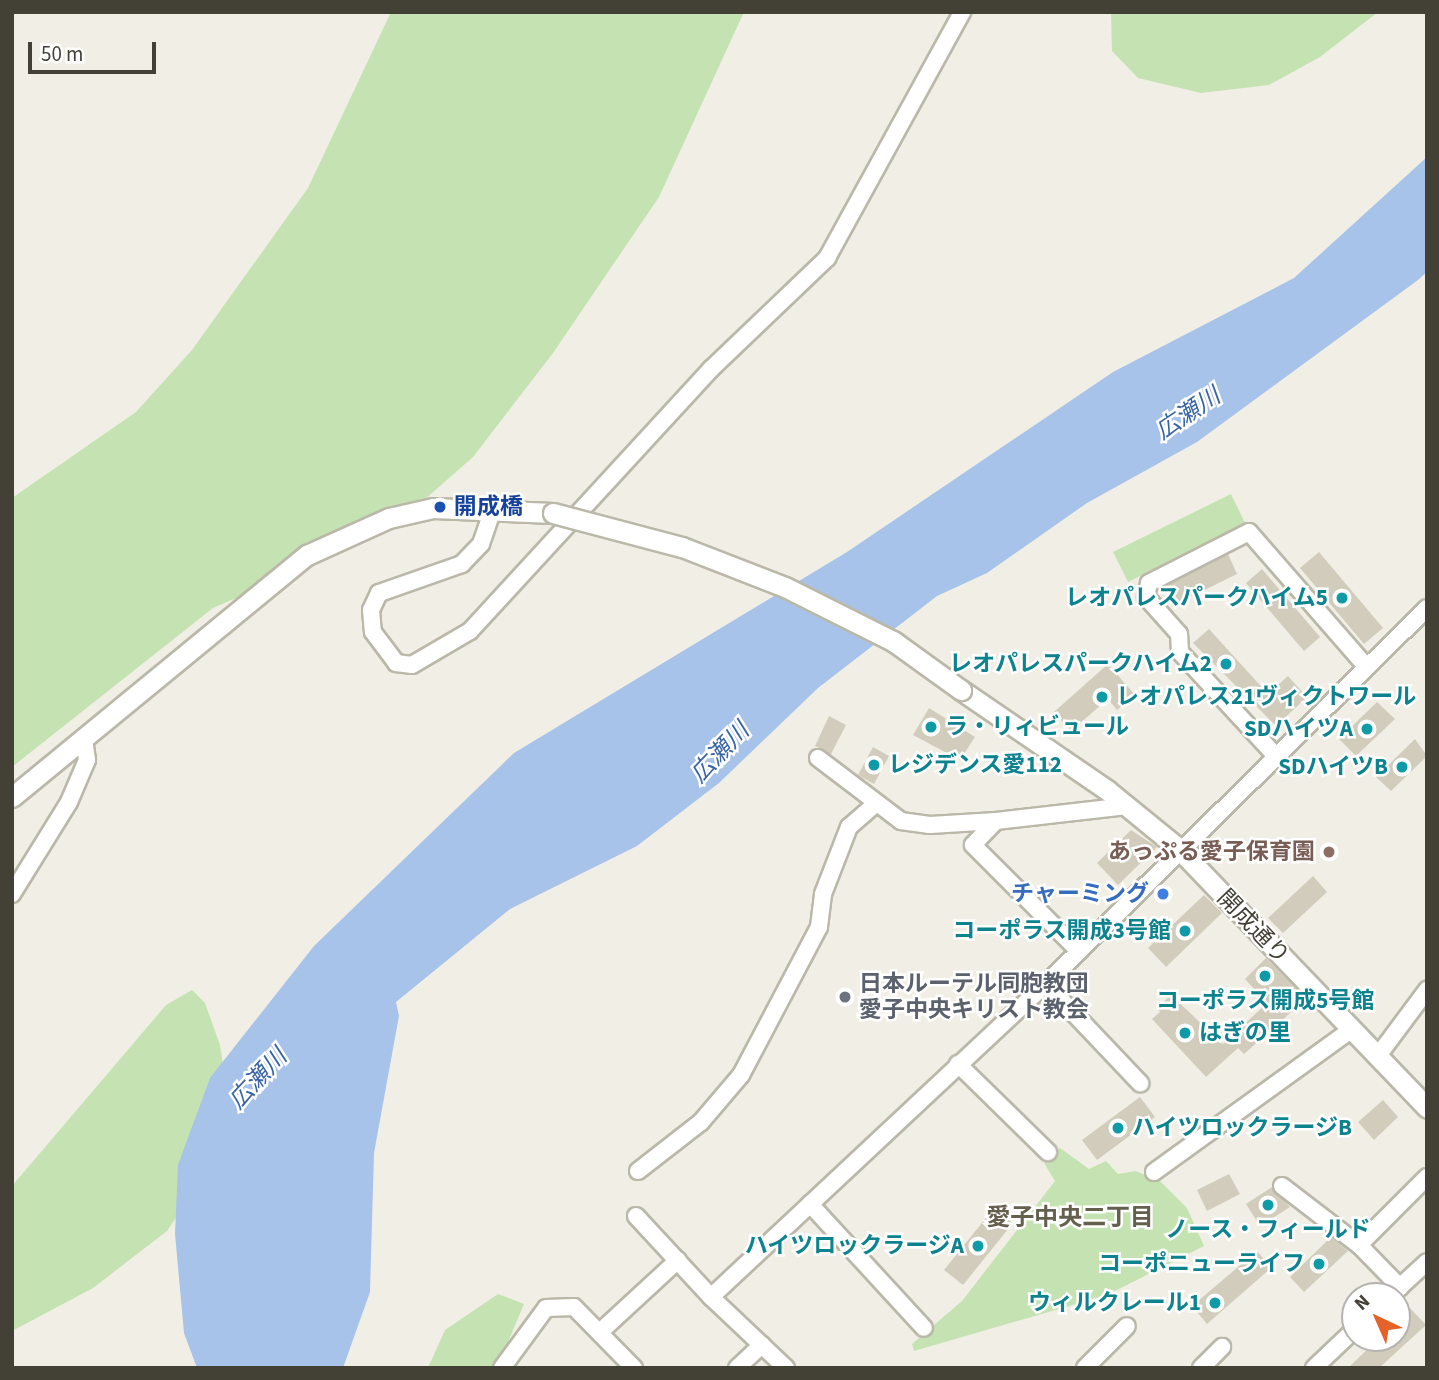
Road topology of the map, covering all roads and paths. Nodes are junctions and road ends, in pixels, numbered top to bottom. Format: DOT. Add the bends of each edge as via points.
graph roads {
  1 [pos="962,12"];
  2 [pos="494,506"];
  3 [pos="1427,608"];
  4 [pos="1366,666"];
  5 [pos="84,738"];
  6 [pos="1275,755"];
  7 [pos="818,758"];
  8 [pos="12,797"];
  9 [pos="875,804"];
  10 [pos="1127,806"];
  11 [pos="996,821"];
  12 [pos="1178,848"];
  13 [pos="12,894"];
  14 [pos="1079,951"];
  15 [pos="1046,984"];
  16 [pos="1427,990"];
  17 [pos="1351,1030"];
  18 [pos="1377,1057"];
  19 [pos="958,1063"];
  20 [pos="1140,1083"];
  21 [pos="1427,1108"];
  22 [pos="1048,1152"];
  23 [pos="638,1171"];
  24 [pos="1154,1172"];
  25 [pos="1427,1177"];
  26 [pos="1282,1186"];
  27 [pos="810,1203"];
  28 [pos="636,1216"];
  29 [pos="1359,1245"];
  30 [pos="678,1260"];
  31 [pos="1427,1262"];
  32 [pos="1387,1282"];
  33 [pos="1406,1282"];
  34 [pos="711,1297"];
  35 [pos="1127,1326"];
  36 [pos="924,1328"];
  37 [pos="600,1332"];
  38 [pos="1341,1342"];
  39 [pos="762,1345"];
  40 [pos="1222,1347"];
  41 [pos="502,1368"];
  42 [pos="634,1368"];
  43 [pos="737,1368"];
  44 [pos="786,1368"];
  45 [pos="1085,1368"];
  46 [pos="1201,1368"];
  47 [pos="1314,1368"];
  1 -- 2 [label="street" via="827,258 711,369 470,631 412,665 396,663 373,632 371,610 379,593 462,564 481,544"];
  2 -- 5 [label="street, 開成通り" via="433,508 389,518 307,555"];
  2 -- 10 [label="street, 開成通り, bridge" via="553,513 682,547 785,587 893,641"];
  3 -- 4 [label="street"];
  4 -- 6 [label="street"];
  4 -- 6 [label="street" via="1249,532 1149,583 1146,597 1180,634 1180,652"];
  5 -- 8 [label="street, 開成通り"];
  5 -- 13 [label="street" via="87,760 69,802"];
  6 -- 12 [label="street"];
  7 -- 9 [label="street"];
  9 -- 11 [label="street" via="901,821 930,825"];
  9 -- 23 [label="street" via="849,827 823,894 819,927 741,1075 701,1122"];
  10 -- 11 [label="street"];
  10 -- 12 [label="street, 開成通り"];
  11 -- 14 [label="street" via="974,845"];
  12 -- 14 [label="street"];
  12 -- 17 [label="street, 開成通り"];
  14 -- 15 [label="street"];
  15 -- 19 [label="street"];
  15 -- 20 [label="street"];
  16 -- 18 [label="street"];
  17 -- 18 [label="street, 開成通り"];
  17 -- 24 [label="street"];
  18 -- 21 [label="street, 開成通り"];
  19 -- 22 [label="street"];
  19 -- 27 [label="street"];
  25 -- 29 [label="street"];
  26 -- 29 [label="street"];
  27 -- 34 [label="street"];
  27 -- 36 [label="street"];
  28 -- 30 [label="street"];
  29 -- 32 [label="street"];
  30 -- 34 [label="street"];
  30 -- 37 [label="street"];
  31 -- 33 [label="street"];
  34 -- 39 [label="street"];
  35 -- 45 [label="street"];
  37 -- 41 [label="street" via="574,1307 546,1308"];
  37 -- 42 [label="street"];
  38 -- 47 [label="street"];
  39 -- 43 [label="street"];
  39 -- 44 [label="street"];
  40 -- 46 [label="street"];
}
